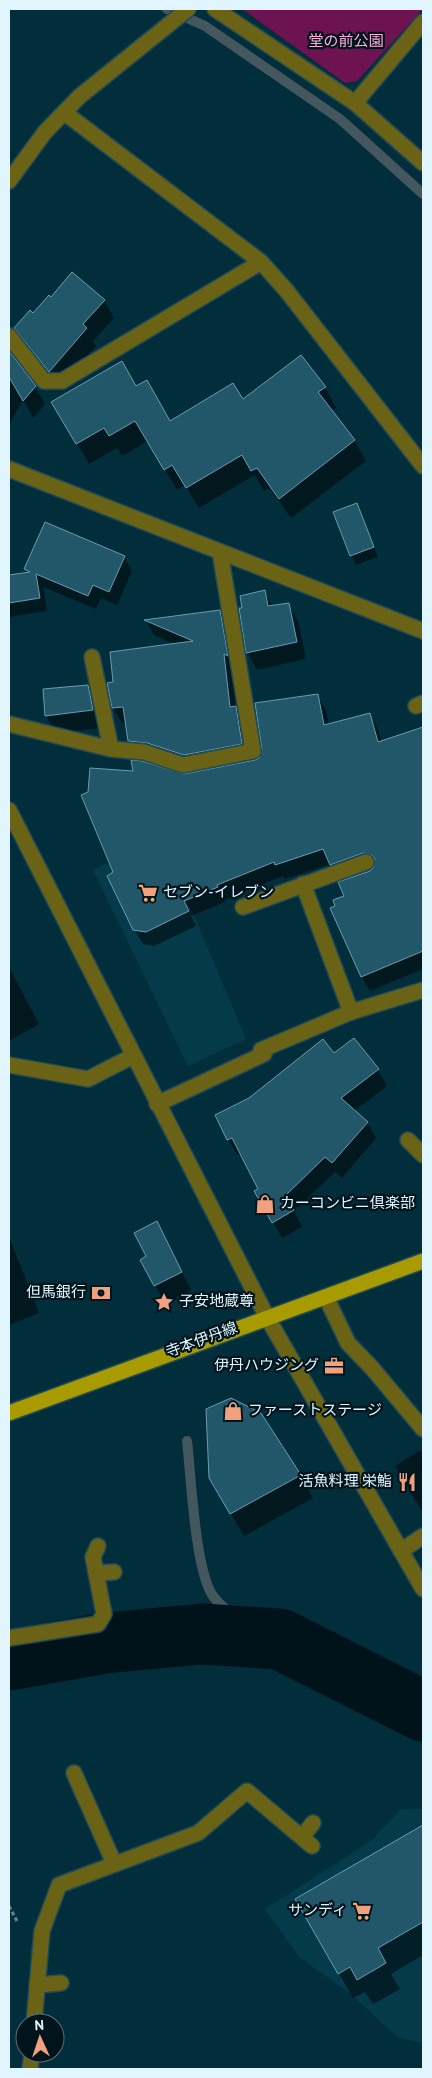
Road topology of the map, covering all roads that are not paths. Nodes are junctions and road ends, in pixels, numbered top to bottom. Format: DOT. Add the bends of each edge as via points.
graph roads {
  1 [pos="188,9"];
  2 [pos="215,9"];
  3 [pos="423,22"];
  4 [pos="354,104"];
  5 [pos="65,113"];
  6 [pos="423,163"];
  7 [pos="9,181"];
  8 [pos="261,262"];
  9 [pos="9,336"];
  10 [pos="423,466"];
  11 [pos="9,469"];
  12 [pos="220,552"];
  13 [pos="423,631"];
  14 [pos="92,657"];
  15 [pos="9,724"];
  16 [pos="111,749"];
  17 [pos="9,810"];
  18 [pos="366,862"];
  19 [pos="303,884"];
  20 [pos="243,907"];
  21 [pos="423,990"];
  22 [pos="350,1012"];
  23 [pos="133,1056"];
  24 [pos="9,1065"];
  25 [pos="158,1104"];
  26 [pos="408,1140"];
  27 [pos="423,1155"];
  28 [pos="423,1261"];
  29 [pos="326,1297"];
  30 [pos="267,1317"];
  31 [pos="9,1413"];
  32 [pos="423,1429"];
  33 [pos="423,1536"];
  34 [pos="98,1546"];
  35 [pos="401,1551"];
  36 [pos="114,1572"];
  37 [pos="96,1573"];
  38 [pos="423,1589"];
  39 [pos="9,1638"];
  40 [pos="74,1773"];
  41 [pos="313,1823"];
  42 [pos="114,1863"];
  43 [pos="61,1983"];
  44 [pos="37,1985"];
  45 [pos="35,2013"];
  1 -- 5 [label="street" via="80,96"];
  2 -- 4 [label="street"];
  3 -- 4 [label="street"];
  4 -- 6 [label="street"];
  5 -- 7 [label="street" via="45,132"];
  5 -- 8 [label="street"];
  8 -- 9 [label="street" via="62,381 44,381"];
  8 -- 10 [label="street"];
  11 -- 12 [label="street"];
  12 -- 13 [label="street"];
  12 -- 16 [label="street" via="253,751 183,765 144,752"];
  14 -- 16 [label="street"];
  15 -- 16 [label="street"];
  17 -- 23 [label="street"];
  18 -- 19 [label="street"];
  19 -- 20 [label="street"];
  19 -- 22 [label="street"];
  21 -- 22 [label="street"];
  22 -- 25 [label="street" via="262,1050 264,1054"];
  23 -- 24 [label="street" via="88,1079"];
  23 -- 25 [label="street"];
  25 -- 30 [label="street"];
  26 -- 27 [label="street"];
  28 -- 29 [label="main road, 寺本伊丹線"];
  29 -- 30 [label="main road, 寺本伊丹線"];
  29 -- 32 [label="street" via="348,1343"];
  30 -- 31 [label="main road, 寺本伊丹線"];
  30 -- 35 [label="street"];
  33 -- 35 [label="street"];
  34 -- 37 [label="street" via="93,1557"];
  35 -- 38 [label="street"];
  36 -- 37 [label="street"];
  37 -- 39 [label="street" via="104,1614 98,1624"];
  40 -- 42 [label="street"];
  41 -- 42 [label="street" via="307,1842 247,1791 198,1833"];
  42 -- 44 [label="street" via="58,1885 42,1931"];
  43 -- 44 [label="street"];
  44 -- 45 [label="street"];
}
